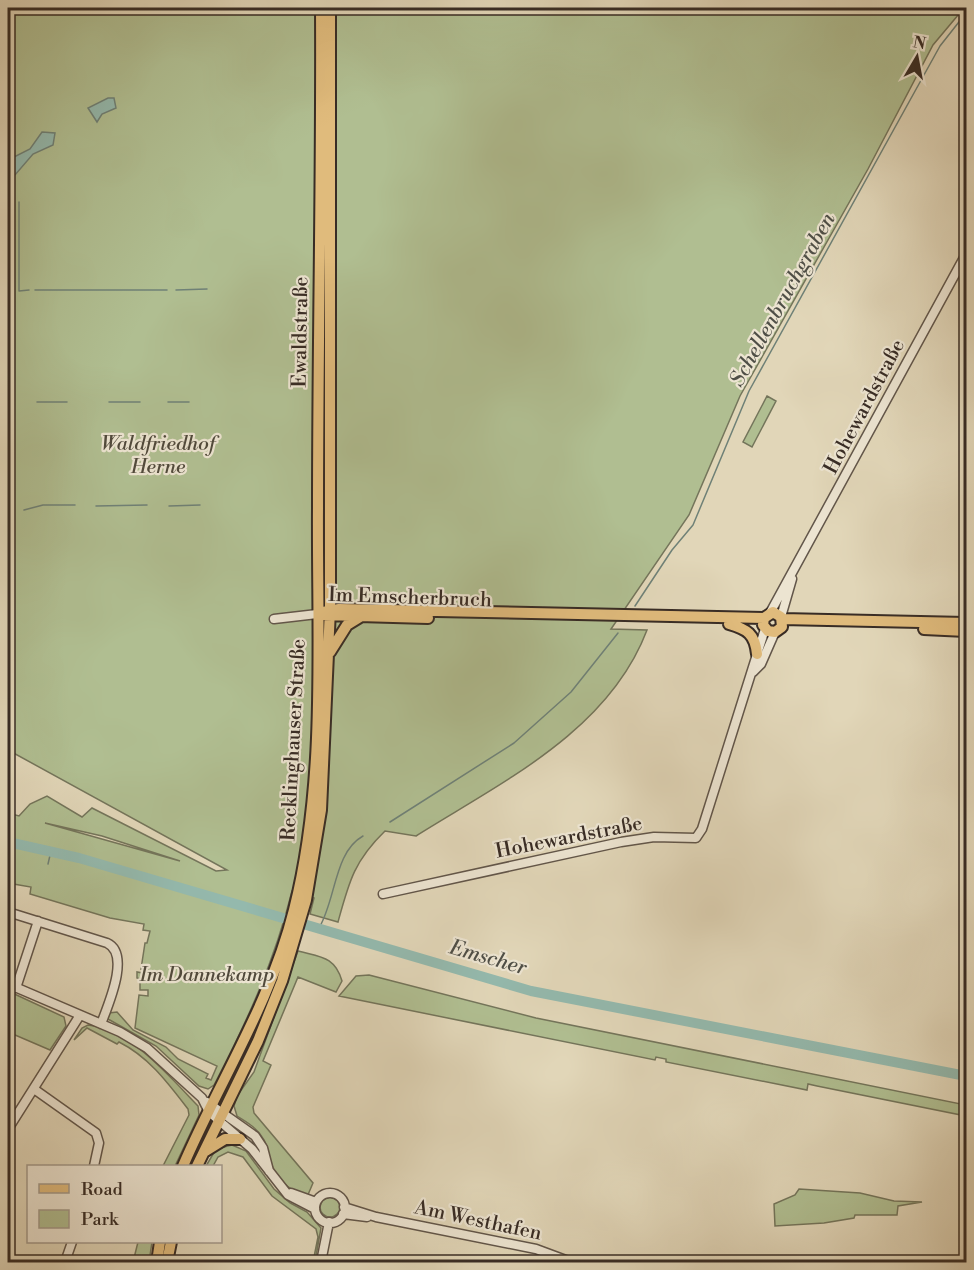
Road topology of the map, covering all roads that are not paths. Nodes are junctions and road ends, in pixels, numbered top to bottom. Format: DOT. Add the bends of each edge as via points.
graph roads {
  1 [pos="321,8"];
  2 [pos="330,8"];
  3 [pos="966,254"];
  4 [pos="330,613"];
  5 [pos="318,614"];
  6 [pos="360,617"];
  7 [pos="274,619"];
  8 [pos="773,622"];
  9 [pos="729,624"];
  10 [pos="962,627"];
  11 [pos="757,654"];
  12 [pos="329,656"];
  13 [pos="753,672"];
  14 [pos="383,894"];
  15 [pos="299,910"];
  16 [pos="8,912"];
  17 [pos="38,921"];
  18 [pos="292,934"];
  19 [pos="12,986"];
  20 [pos="80,1015"];
  21 [pos="101,1024"];
  22 [pos="34,1089"];
  23 [pos="208,1105"];
  24 [pos="220,1116"];
  25 [pos="8,1129"];
  26 [pos="240,1139"];
  27 [pos="203,1152"];
  28 [pos="94,1165"];
  29 [pos="184,1165"];
  30 [pos="198,1165"];
  31 [pos="269,1172"];
  32 [pos="315,1206"];
  33 [pos="344,1210"];
  34 [pos="329,1222"];
  35 [pos="72,1243"];
  36 [pos="160,1243"];
  37 [pos="171,1243"];
  38 [pos="65,1263"];
  39 [pos="157,1263"];
  40 [pos="167,1263"];
  41 [pos="321,1263"];
  42 [pos="571,1263"];
  1 -- 5 [label="main road, Ewaldstraße"];
  2 -- 4 [label="main road, Ewaldstraße"];
  3 -- 8 [label="street, Hohewardstraße" via="793,576"];
  4 -- 5 [label="main road, Im Emscherbruch"];
  4 -- 6 [label="main road, Im Emscherbruch"];
  4 -- 8 [label="main road, Im Emscherbruch"];
  4 -- 12 [label="main road, Recklinghauser Straße"];
  5 -- 7 [label="street"];
  5 -- 15 [label="main road, Recklinghauser Straße" via="311,813"];
  6 -- 9 [label="main road, Im Emscherbruch"];
  6 -- 12 [label="main road" via="347,624"];
  8 -- 9 [label="main road, Im Emscherbruch"];
  8 -- 10 [label="main road, Im Emscherbruch"];
  8 -- 11 [label="street, Hohewardstraße"];
  8 -- 13 [label="street, Hohewardstraße" via="761,664"];
  9 -- 11 [label="main road" via="753,635"];
  11 -- 13 [label="street, Hohewardstraße"];
  12 -- 15 [label="main road, Recklinghauser Straße" via="321,810 315,857"];
  13 -- 14 [label="street, Hohewardstraße" via="696,838 654,837 621,842"];
  15 -- 18 [label="main road, Recklinghauser Straße"];
  16 -- 17 [label="street"];
  17 -- 19 [label="street"];
  17 -- 21 [label="street" via="115,948 119,958 116,976"];
  18 -- 23 [label="main road, Recklinghauser Straße" via="252,1028"];
  18 -- 24 [label="main road, Recklinghauser Straße" via="267,1021"];
  19 -- 20 [label="street"];
  20 -- 21 [label="street"];
  20 -- 22 [label="street"];
  21 -- 23 [label="street" via="147,1048"];
  22 -- 25 [label="street"];
  22 -- 28 [label="street" via="96,1133 99,1143"];
  23 -- 24 [label="street"];
  23 -- 29 [label="main road, Recklinghauser Straße"];
  24 -- 26 [label="street"];
  24 -- 27 [label="main road, Recklinghauser Straße"];
  24 -- 31 [label="street" via="255,1136"];
  26 -- 27 [label="main road" via="225,1139"];
  26 -- 31 [label="street"];
  27 -- 30 [label="main road, Recklinghauser Straße"];
  31 -- 32 [label="street" via="285,1190"];
  32 -- 33 [label="street, Am Westhafen" via="325,1193 334,1193 341,1198"];
  32 -- 34 [label="street" via="320,1218"];
  33 -- 34 [label="street" via="337,1220"];
  33 -- 42 [label="street, Am Westhafen" via="536,1249"];
  34 -- 41 [label="street"];
  35 -- 38 [label="street"];
  36 -- 39 [label="main road"];
  37 -- 40 [label="main road"];
}
